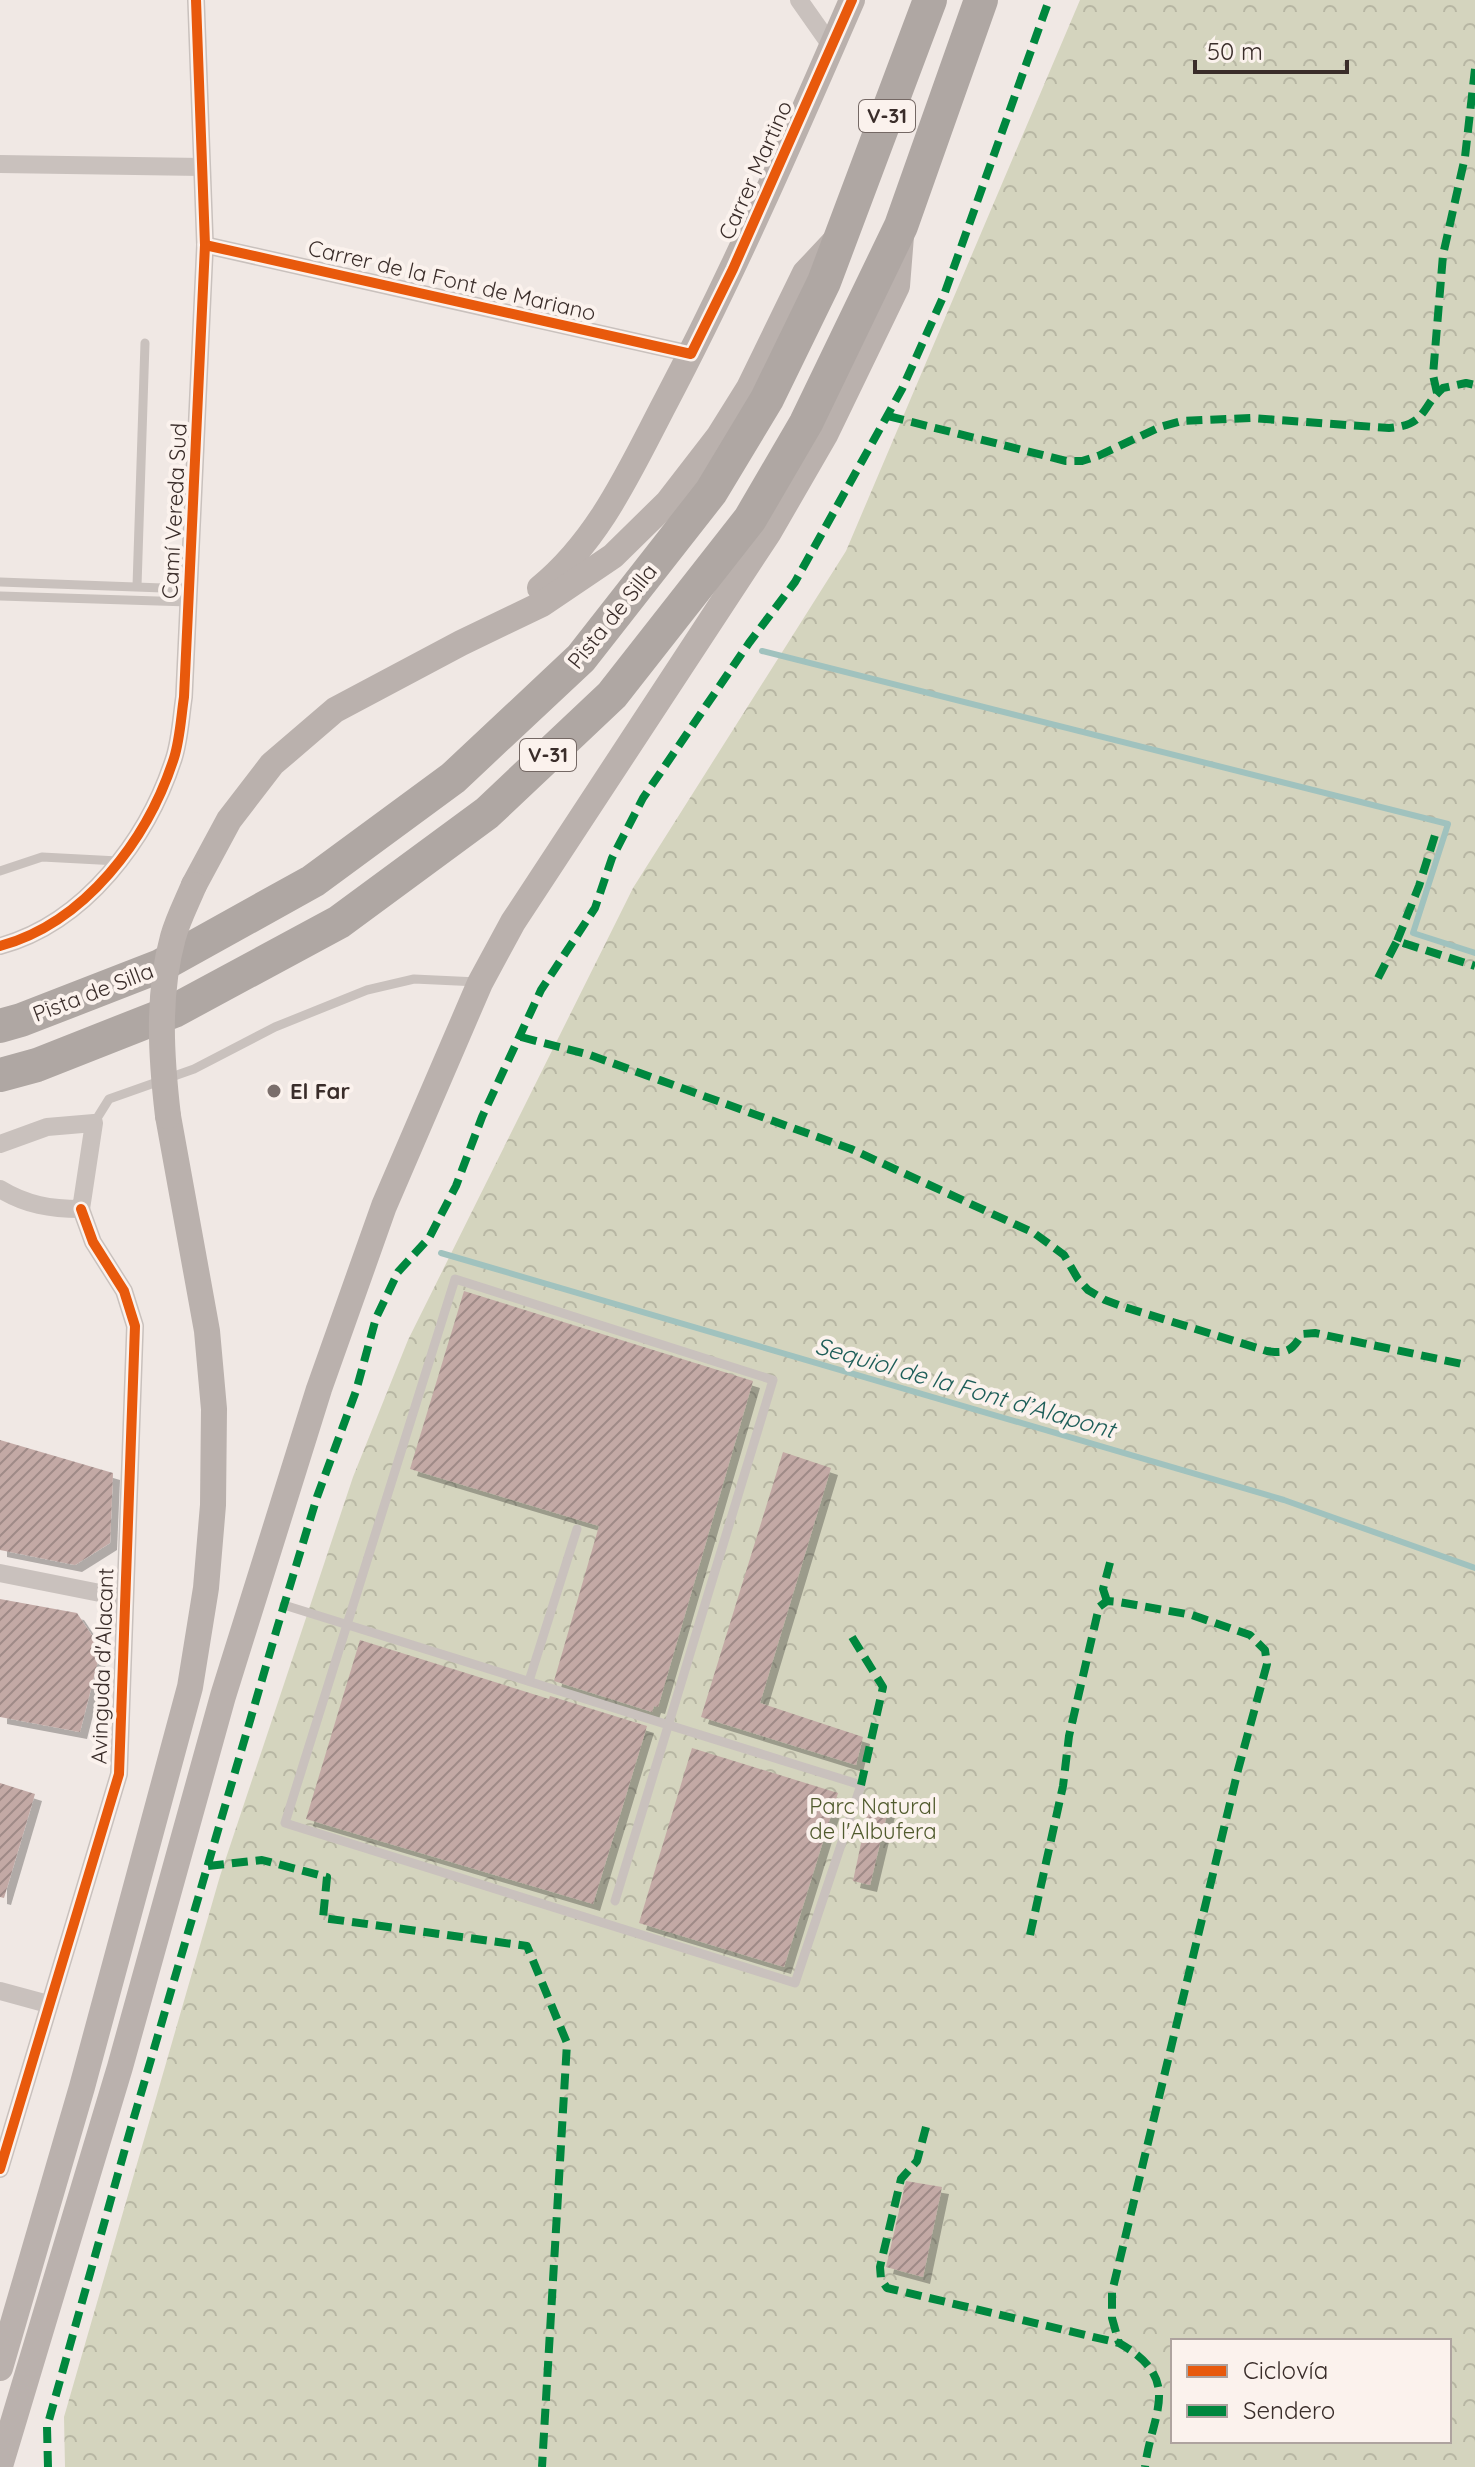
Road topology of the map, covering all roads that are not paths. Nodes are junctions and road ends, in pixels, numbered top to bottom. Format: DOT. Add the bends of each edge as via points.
graph roads {
  1 [pos="196,0"];
  2 [pos="799,0"];
  3 [pos="852,0"];
  4 [pos="930,0"];
  5 [pos="981,0"];
  6 [pos="832,47"];
  7 [pos="0,164"];
  8 [pos="202,167"];
  9 [pos="901,226"];
  10 [pos="844,232"];
  11 [pos="205,245"];
  12 [pos="145,343"];
  13 [pos="691,354"];
  14 [pos="0,582"];
  15 [pos="137,586"];
  16 [pos="190,595"];
  17 [pos="0,596"];
  18 [pos="461,643"];
  19 [pos="118,861"];
  20 [pos="0,871"];
  21 [pos="0,946"];
  22 [pos="480,983"];
  23 [pos="0,1026"];
  24 [pos="0,1075"];
  25 [pos="94,1123"];
  26 [pos="0,1144"];
  27 [pos="0,1189"];
  28 [pos="81,1209"];
  29 [pos="577,1529"];
  30 [pos="0,1573"];
  31 [pos="125,1598"];
  32 [pos="284,1605"];
  33 [pos="347,1624"];
  34 [pos="529,1681"];
  35 [pos="669,1725"];
  36 [pos="615,1901"];
  37 [pos="0,1991"];
  38 [pos="48,2004"];
  39 [pos="0,2169"];
  40 [pos="0,2368"];
  41 [pos="0,2466"];
  1 -- 8 [label="street, Camí Vereda Sud"];
  2 -- 6 [label="street"];
  3 -- 6 [label="main road, Carrer Martino"];
  4 -- 10 [label="highway, Pista de Silla / V-31"];
  5 -- 9 [label="highway, V-31"];
  6 -- 13 [label="main road, Carrer Martino"];
  7 -- 8 [label="street"];
  8 -- 11 [label="street, Camí Vereda Sud"];
  9 -- 22 [label="main road" via="897,286 825,435 769,532 513,922"];
  9 -- 24 [label="highway, V-31" via="806,423 750,519 612,695 578,728 487,813 339,922 174,1011"];
  10 -- 18 [label="main road" via="805,273 749,388 668,502 613,556 542,604"];
  10 -- 23 [label="highway, Pista de Silla / V-31" via="767,399 711,492 581,658 453,778 313,881 160,966"];
  11 -- 13 [label="street, Carrer de la Font de Mariano"];
  11 -- 16 [label="street, Camí Vereda Sud"];
  12 -- 15 [label="lane"];
  13 -- 18 [label="main road, Carrer Martino" via="618,493 577,554 519,604"];
  14 -- 15 [label="lane"];
  15 -- 16 [label="lane"];
  16 -- 17 [label="lane"];
  16 -- 19 [label="street, Camí Vereda Sud" via="184,697 174,757 144,828"];
  18 -- 40 [label="main road, bridge" via="335,710 272,764 229,820 173,935 164,978 160,1052 205,1316 214,1409 206,1588 190,1687"];
  19 -- 20 [label="lane" via="42,857"];
  19 -- 21 [label="street, Camí Vereda Sud" via="97,888 53,921"];
  22 -- 25 [label="lane" via="414,979 367,990 275,1027 194,1069 109,1099"];
  22 -- 41 [label="main road" via="384,1206 319,1389 223,1696 120,2067"];
  25 -- 26 [label="street" via="47,1127"];
  25 -- 28 [label="street"];
  27 -- 28 [label="street" via="20,1201"];
  28 -- 31 [label="street, Avinguda d'Alacant" via="93,1242 124,1291 135,1326"];
  29 -- 34 [label="lane"];
  30 -- 31 [label="street"];
  31 -- 38 [label="street, Avinguda d'Alacant" via="119,1774"];
  32 -- 33 [label="lane"];
  33 -- 34 [label="lane"];
  33 -- 35 [label="lane" via="455,1279 773,1380"];
  33 -- 35 [label="lane" via="285,1823 795,1983 861,1785"];
  34 -- 35 [label="lane"];
  35 -- 36 [label="lane"];
  37 -- 38 [label="street"];
  38 -- 39 [label="street, Avinguda d'Alacant"];
}
